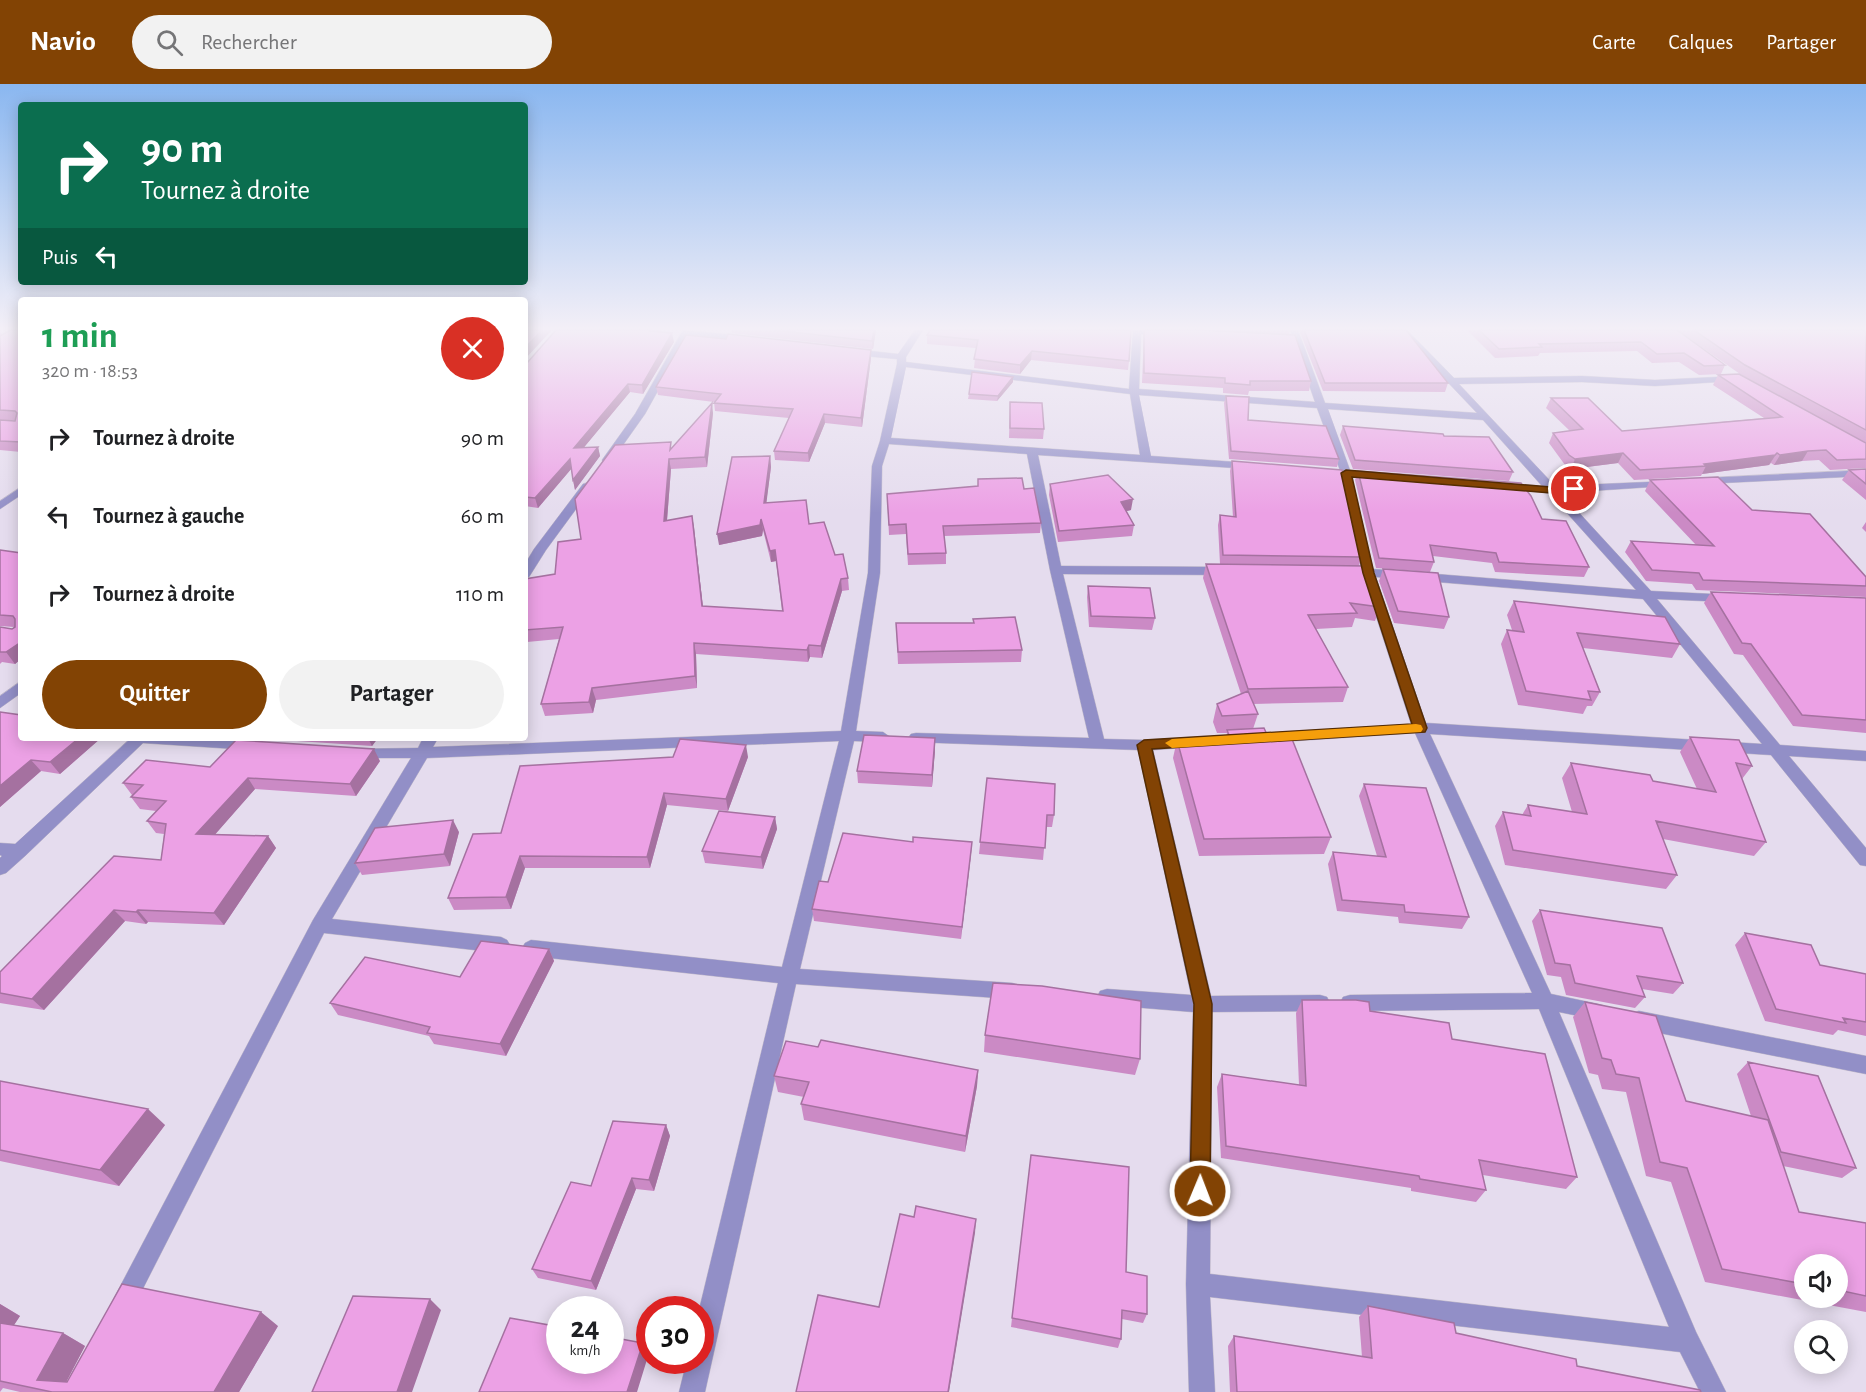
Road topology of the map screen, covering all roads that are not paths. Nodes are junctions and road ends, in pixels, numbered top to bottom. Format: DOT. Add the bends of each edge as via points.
graph roads {
  1 [pos="653,391"];
  2 [pos="896,391"];
  3 [pos="1127,391"];
  4 [pos="1314,391"];
  5 [pos="1460,391"];
  6 [pos="1134,392"];
  7 [pos="1320,406"];
  8 [pos="1486,417"];
  9 [pos="885,441"];
  10 [pos="1032,451"];
  11 [pos="1146,458"];
  12 [pos="1264,467"];
  13 [pos="1866,473"];
  14 [pos="1494,485"];
  15 [pos="1551,490"];
  16 [pos="18,492"];
  17 [pos="1,506"];
  18 [pos="18,506"];
  19 [pos="528,569"];
  20 [pos="1056,570"];
  21 [pos="1234,571"];
  22 [pos="1341,572"];
  23 [pos="1368,573"];
  24 [pos="1647,595"];
  25 [pos="1739,599"];
  26 [pos="18,688"];
  27 [pos="0,703"];
  28 [pos="1420,728"];
  29 [pos="848,736"];
  30 [pos="1236,740"];
  31 [pos="137,741"];
  32 [pos="188,741"];
  33 [pos="1213,741"];
  34 [pos="427,744"];
  35 [pos="1098,744"];
  36 [pos="1144,745"];
  37 [pos="269,746"];
  38 [pos="1774,750"];
  39 [pos="339,751"];
  40 [pos="1866,756"];
  41 [pos="0,849"];
  42 [pos="19,851"];
  43 [pos="1866,860"];
  44 [pos="0,868"];
  45 [pos="319,925"];
  46 [pos="789,976"];
  47 [pos="1025,992"];
  48 [pos="1084,996"];
  49 [pos="1545,1001"];
  50 [pos="1203,1004"];
  51 [pos="1866,1065"];
  52 [pos="1198,1284"];
  53 [pos="714,1296"];
  54 [pos="114,1322"];
  55 [pos="1687,1341"];
  56 [pos="696,1374"];
  57 [pos="692,1392"];
  58 [pos="1202,1392"];
  59 [pos="1713,1392"];
  1 -- 19 [label="street"];
  2 -- 9 [label="street"];
  3 -- 6 [label="street"];
  4 -- 7 [label="street"];
  5 -- 8 [label="street"];
  6 -- 7 [label="street"];
  6 -- 11 [label="street"];
  7 -- 8 [label="street"];
  7 -- 23 [label="street" via="1346,473"];
  8 -- 15 [label="street"];
  9 -- 10 [label="street"];
  9 -- 29 [label="street" via="877,466 874,573"];
  10 -- 11 [label="street"];
  10 -- 20 [label="street"];
  11 -- 12 [label="street"];
  13 -- 15 [label="street"];
  14 -- 15 [label="street"];
  15 -- 24 [label="street"];
  16 -- 17 [label="street"];
  17 -- 18 [label="street"];
  20 -- 21 [label="street"];
  20 -- 35 [label="street"];
  22 -- 23 [label="street"];
  23 -- 24 [label="street"];
  23 -- 28 [label="street"];
  24 -- 25 [label="street"];
  24 -- 38 [label="street"];
  26 -- 27 [label="street"];
  28 -- 30 [label="street"];
  28 -- 38 [label="street"];
  28 -- 49 [label="street"];
  29 -- 34 [label="street"];
  29 -- 35 [label="street"];
  29 -- 46 [label="street"];
  31 -- 42 [label="street"];
  32 -- 37 [label="street"];
  33 -- 36 [label="street"];
  34 -- 39 [label="street" via="387,754"];
  34 -- 45 [label="street"];
  35 -- 36 [label="street"];
  36 -- 50 [label="street"];
  38 -- 40 [label="street"];
  38 -- 43 [label="street"];
  41 -- 42 [label="street"];
  42 -- 44 [label="street"];
  45 -- 46 [label="street"];
  45 -- 54 [label="street"];
  46 -- 47 [label="street"];
  46 -- 53 [label="street"];
  48 -- 50 [label="street"];
  49 -- 50 [label="street"];
  49 -- 51 [label="street"];
  49 -- 55 [label="street"];
  50 -- 52 [label="street"];
  52 -- 55 [label="street"];
  52 -- 58 [label="street"];
  55 -- 59 [label="street"];
  56 -- 57 [label="street"];
}
